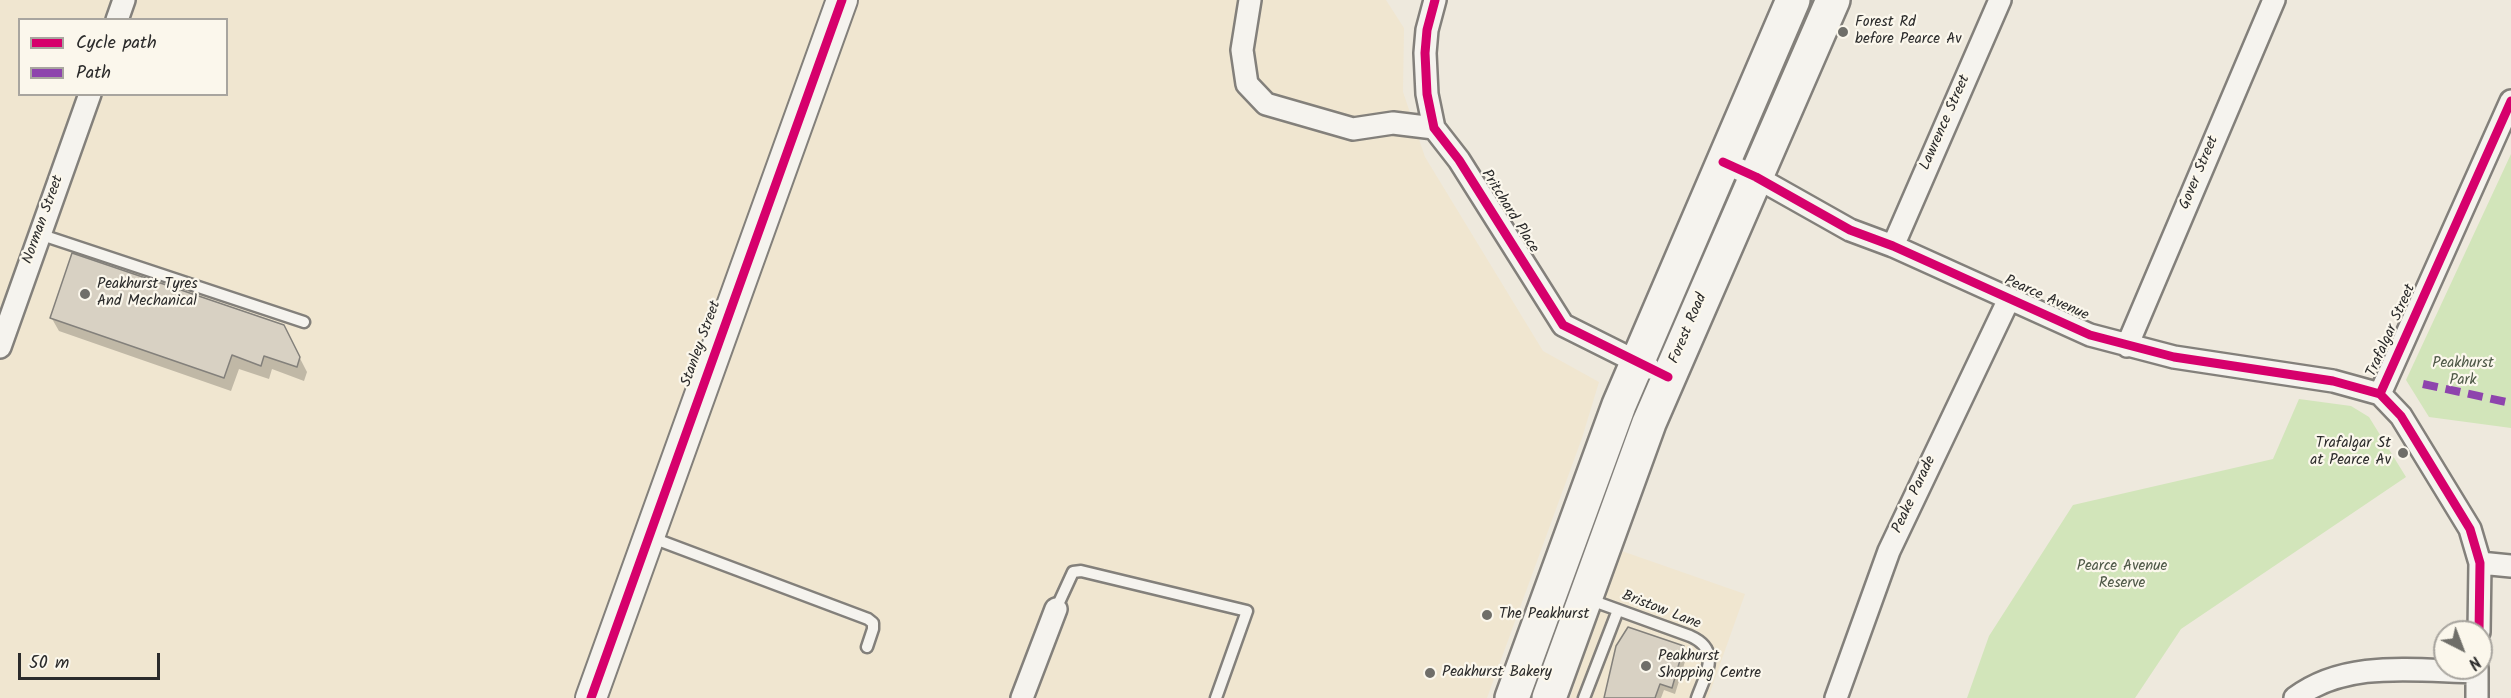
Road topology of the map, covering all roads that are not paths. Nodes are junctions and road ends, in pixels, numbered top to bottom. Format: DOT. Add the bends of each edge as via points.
graph roads {
  1 [pos="124,0"];
  2 [pos="842,0"];
  3 [pos="1250,0"];
  4 [pos="1435,0"];
  5 [pos="1793,0"];
  6 [pos="1833,0"];
  7 [pos="2000,0"];
  8 [pos="2274,0"];
  9 [pos="118,18"];
  10 [pos="89,96"];
  11 [pos="2511,101"];
  12 [pos="1434,128"];
  13 [pos="1724,162"];
  14 [pos="1756,177"];
  15 [pos="39,234"];
  16 [pos="1893,246"];
  17 [pos="2008,299"];
  18 [pos="6,306"];
  19 [pos="304,322"];
  20 [pos="2127,346"];
  21 [pos="0,347"];
  22 [pos="1636,363"];
  23 [pos="1668,377"];
  24 [pos="2380,394"];
  25 [pos="649,536"];
  26 [pos="2480,563"];
  27 [pos="2511,566"];
  28 [pos="1586,598"];
  29 [pos="1056,609"];
  30 [pos="1618,610"];
  31 [pos="2479,620"];
  32 [pos="867,646"];
  33 [pos="2433,670"];
  34 [pos="2477,680"];
  35 [pos="591,698"];
  36 [pos="1022,698"];
  37 [pos="1216,698"];
  38 [pos="1512,698"];
  39 [pos="1550,698"];
  40 [pos="1584,698"];
  41 [pos="1697,698"];
  42 [pos="1836,698"];
  43 [pos="2295,698"];
  44 [pos="2477,698"];
  1 -- 9 [label="street"];
  2 -- 25 [label="street, Stanley Street"];
  3 -- 12 [label="street" via="1242,50 1247,84 1266,104 1353,129 1393,123"];
  4 -- 12 [label="street, Pritchard Place" via="1425,53"];
  5 -- 13 [label="main road"];
  6 -- 14 [label="main road, Forest Road"];
  7 -- 16 [label="street, Lawrence Street"];
  8 -- 20 [label="street, Gover Street"];
  10 -- 15 [label="street, Norman Street"];
  11 -- 24 [label="street, Trafalgar Street"];
  12 -- 22 [label="street, Pritchard Place" via="1459,160 1563,325"];
  13 -- 14 [label="street, Pearce Avenue"];
  13 -- 22 [label="main road"];
  14 -- 16 [label="street, Pearce Avenue" via="1850,230"];
  14 -- 23 [label="main road, Forest Road"];
  15 -- 18 [label="street, Norman Street"];
  15 -- 19 [label="lane"];
  16 -- 17 [label="street, Pearce Avenue"];
  17 -- 20 [label="street, Pearce Avenue" via="2090,335"];
  17 -- 42 [label="street, Peake Parade" via="1889,551"];
  18 -- 21 [label="street, Norman Street"];
  20 -- 24 [label="street, Pearce Avenue" via="2333,381"];
  22 -- 23 [label="street, Pritchard Place"];
  22 -- 38 [label="main road"];
  23 -- 28 [label="main road, Forest Road"];
  24 -- 26 [label="street, Trafalgar Street" via="2402,416 2470,529"];
  25 -- 32 [label="lane" via="868,619 873,629"];
  25 -- 35 [label="street, Stanley Street"];
  26 -- 27 [label="street"];
  26 -- 31 [label="street, Trafalgar Street"];
  28 -- 30 [label="lane, Bristow Lane"];
  28 -- 39 [label="main road, Forest Road"];
  29 -- 36 [label="street"];
  29 -- 37 [label="lane" via="1073,572 1081,571 1247,611"];
  30 -- 40 [label="lane"];
  30 -- 41 [label="lane, Bristow Lane" via="1705,645 1709,651 1708,667"];
  33 -- 43 [label="street" via="2342,675"];
  34 -- 44 [label="street"];
}
